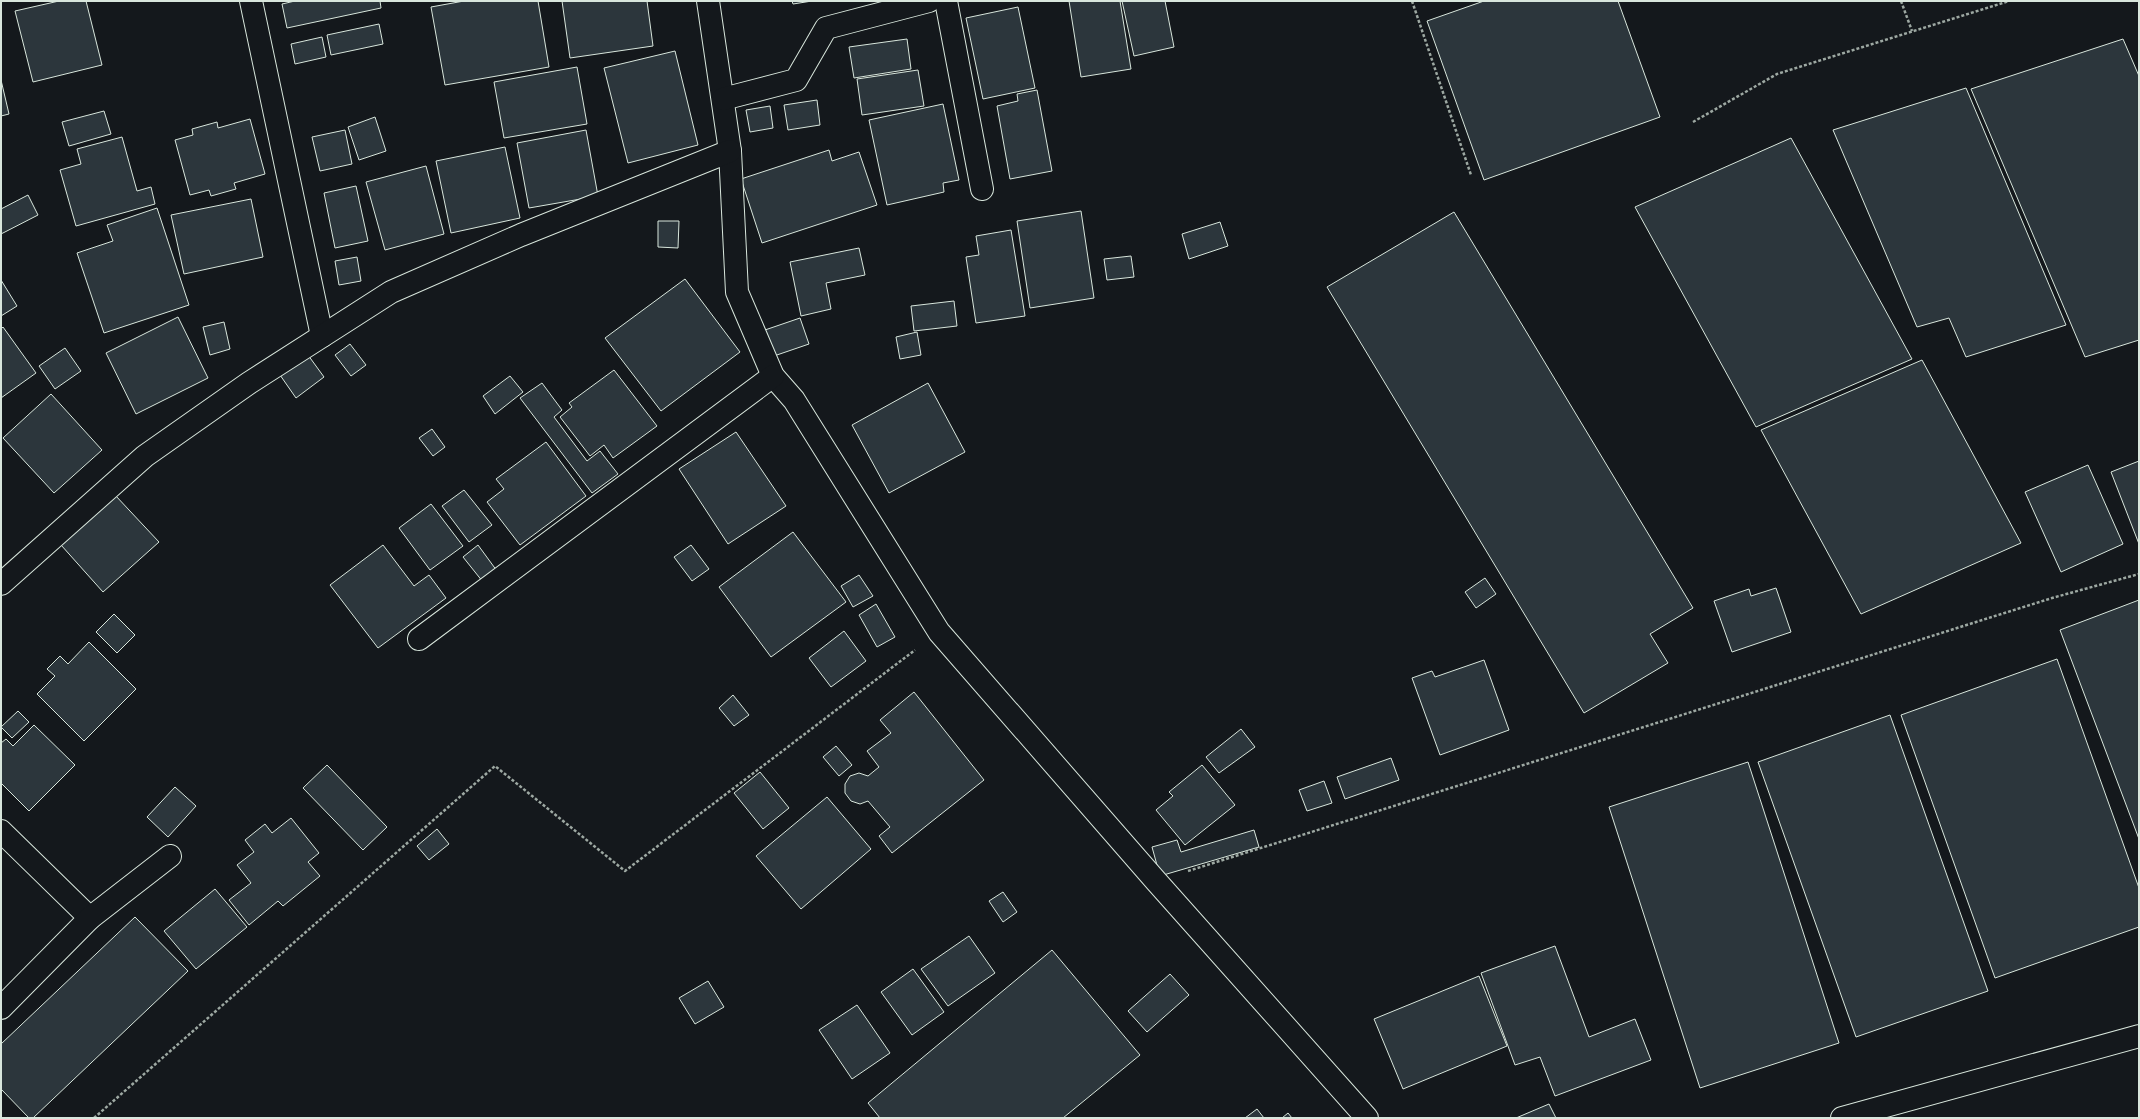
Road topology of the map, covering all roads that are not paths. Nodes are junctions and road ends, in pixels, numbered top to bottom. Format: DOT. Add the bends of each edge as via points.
graph roads {
  1 [pos="251,1"];
  2 [pos="708,1"];
  3 [pos="929,1"];
  4 [pos="946,1"];
  5 [pos="722,99"];
  6 [pos="730,152"];
  7 [pos="982,189"];
  8 [pos="322,336"];
  9 [pos="773,376"];
  10 [pos="1,584"];
  11 [pos="419,639"];
  12 [pos="1,831"];
  13 [pos="170,856"];
  14 [pos="90,918"];
  15 [pos="1,1008"];
  16 [pos="2139,1036"];
  17 [pos="1367,1118"];
  18 [pos="1842,1118"];
  1 -- 8 [label="street"];
  2 -- 5 [label="street"];
  3 -- 5 [label="street" via="826,28 796,80"];
  4 -- 7 [label="street"];
  5 -- 6 [label="street"];
  6 -- 8 [label="street" via="521,234 391,292"];
  6 -- 9 [label="street" via="737,292"];
  8 -- 10 [label="street" via="249,383 145,456"];
  9 -- 11 [label="street"];
  9 -- 17 [label="street" via="794,400 939,632"];
  12 -- 14 [label="street"];
  13 -- 14 [label="street"];
  14 -- 15 [label="street"];
  16 -- 18 [label="street"];
}
